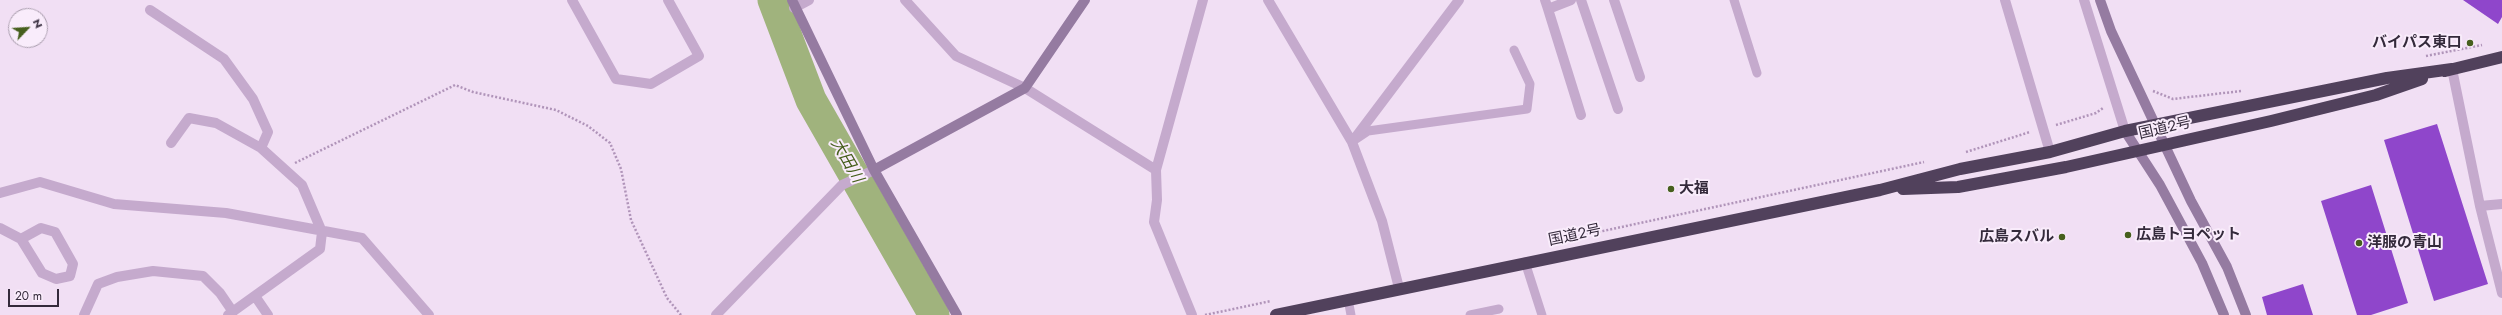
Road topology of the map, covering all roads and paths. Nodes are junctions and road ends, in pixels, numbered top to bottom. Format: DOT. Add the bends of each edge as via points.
graph roads {
  1 [pos="572,0"];
  2 [pos="668,0"];
  3 [pos="809,0"];
  4 [pos="905,0"];
  5 [pos="1085,0"];
  6 [pos="1203,0"];
  7 [pos="1268,0"];
  8 [pos="1459,0"];
  9 [pos="1571,0"];
  10 [pos="1581,0"];
  11 [pos="1614,0"];
  12 [pos="1734,0"];
  13 [pos="2005,0"];
  14 [pos="2084,0"];
  15 [pos="2100,0"];
  16 [pos="793,4"];
  17 [pos="1547,5"];
  18 [pos="150,10"];
  19 [pos="2487,44"];
  20 [pos="1514,50"];
  21 [pos="2502,57"];
  22 [pos="2418,58"];
  23 [pos="2452,69"];
  24 [pos="1757,73"];
  25 [pos="1640,77"];
  26 [pos="1025,88"];
  27 [pos="2249,90"];
  28 [pos="2140,93"];
  29 [pos="2114,100"];
  30 [pos="1618,109"];
  31 [pos="1581,115"];
  32 [pos="2155,126"];
  33 [pos="2043,129"];
  34 [pos="2125,131"];
  35 [pos="1352,142"];
  36 [pos="171,143"];
  37 [pos="2164,145"];
  38 [pos="261,148"];
  39 [pos="2050,152"];
  40 [pos="2139,152"];
  41 [pos="1961,153"];
  42 [pos="1931,160"];
  43 [pos="285,169"];
  44 [pos="874,170"];
  45 [pos="1156,170"];
  46 [pos="1880,190"];
  47 [pos="0,193"];
  48 [pos="2502,204"];
  49 [pos="2480,206"];
  50 [pos="0,228"];
  51 [pos="322,232"];
  52 [pos="1567,238"];
  53 [pos="21,240"];
  54 [pos="1525,262"];
  55 [pos="1399,288"];
  56 [pos="2502,293"];
  57 [pos="255,296"];
  58 [pos="1348,299"];
  59 [pos="1274,300"];
  60 [pos="1499,309"];
  61 [pos="231,313"];
  62 [pos="86,314"];
  63 [pos="268,315"];
  64 [pos="429,315"];
  65 [pos="681,315"];
  66 [pos="716,315"];
  67 [pos="957,315"];
  68 [pos="1192,315"];
  69 [pos="1205,315"];
  70 [pos="1276,315"];
  71 [pos="1351,315"];
  72 [pos="1470,315"];
  73 [pos="1542,315"];
  74 [pos="2224,315"];
  75 [pos="2246,315"];
  1 -- 2 [label="street" via="616,79 651,84 699,56"];
  3 -- 16 [label="street"];
  4 -- 26 [label="street" via="956,56"];
  5 -- 26 [label="street"];
  6 -- 45 [label="street"];
  7 -- 35 [label="street"];
  8 -- 35 [label="street"];
  9 -- 17 [label="street"];
  10 -- 30 [label="street"];
  11 -- 25 [label="street"];
  12 -- 24 [label="lane"];
  13 -- 33 [label="street"];
  14 -- 29 [label="street"];
  15 -- 28 [label="street" via="2111,31"];
  16 -- 44 [label="street"];
  17 -- 31 [label="street"];
  18 -- 38 [label="street" via="224,58 253,99 268,132"];
  19 -- 22 [label="path"];
  20 -- 35 [label="lane" via="1530,84 1527,109 1368,131"];
  21 -- 23 [label="highway, 国道2号"];
  23 -- 32 [label="highway, 国道2号" via="2387,78"];
  23 -- 37 [label="highway, 国道2号" via="2376,95"];
  23 -- 49 [label="street"];
  26 -- 44 [label="street"];
  26 -- 45 [label="street"];
  27 -- 28 [label="path" via="2173,100 2155,90"];
  28 -- 32 [label="street"];
  29 -- 33 [label="path" via="2096,113"];
  29 -- 34 [label="street"];
  32 -- 34 [label="highway, 国道2号"];
  32 -- 37 [label="street"];
  33 -- 39 [label="street"];
  33 -- 41 [label="path"];
  34 -- 39 [label="highway, 国道2号"];
  34 -- 40 [label="street"];
  35 -- 55 [label="street" via="1382,221"];
  36 -- 38 [label="street" via="189,118 216,123"];
  37 -- 40 [label="highway, 国道2号"];
  37 -- 75 [label="street" via="2227,267"];
  38 -- 43 [label="street"];
  39 -- 46 [label="highway, 国道2号" via="1960,170"];
  40 -- 46 [label="highway, 国道2号" via="1958,187"];
  40 -- 74 [label="street" via="2202,263"];
  42 -- 52 [label="path"];
  43 -- 51 [label="street" via="302,185"];
  43 -- 65 [label="path" via="313,152 456,84 473,92 556,110 588,126 610,143 621,168 631,220 667,298"];
  44 -- 66 [label="street" via="842,185"];
  44 -- 67 [label="street"];
  45 -- 68 [label="street" via="1157,200 1154,222"];
  46 -- 54 [label="highway, 国道2号"];
  47 -- 51 [label="street" via="40,182 114,204 226,212"];
  48 -- 49 [label="street"];
  49 -- 56 [label="street"];
  50 -- 53 [label="street"];
  51 -- 57 [label="street" via="320,249"];
  51 -- 64 [label="street" via="362,238"];
  53 -- 53 [label="street" via="41,228 55,232 73,264 70,276 56,279 42,273"];
  54 -- 55 [label="highway, 国道2号"];
  54 -- 73 [label="lane"];
  55 -- 58 [label="highway, 国道2号"];
  57 -- 61 [label="street"];
  57 -- 63 [label="street"];
  58 -- 70 [label="highway, 国道2号"];
  58 -- 71 [label="lane"];
  59 -- 69 [label="path"];
  60 -- 72 [label="lane"];
  61 -- 62 [label="street" via="220,292 203,276 153,271 117,277 98,284"];
}
